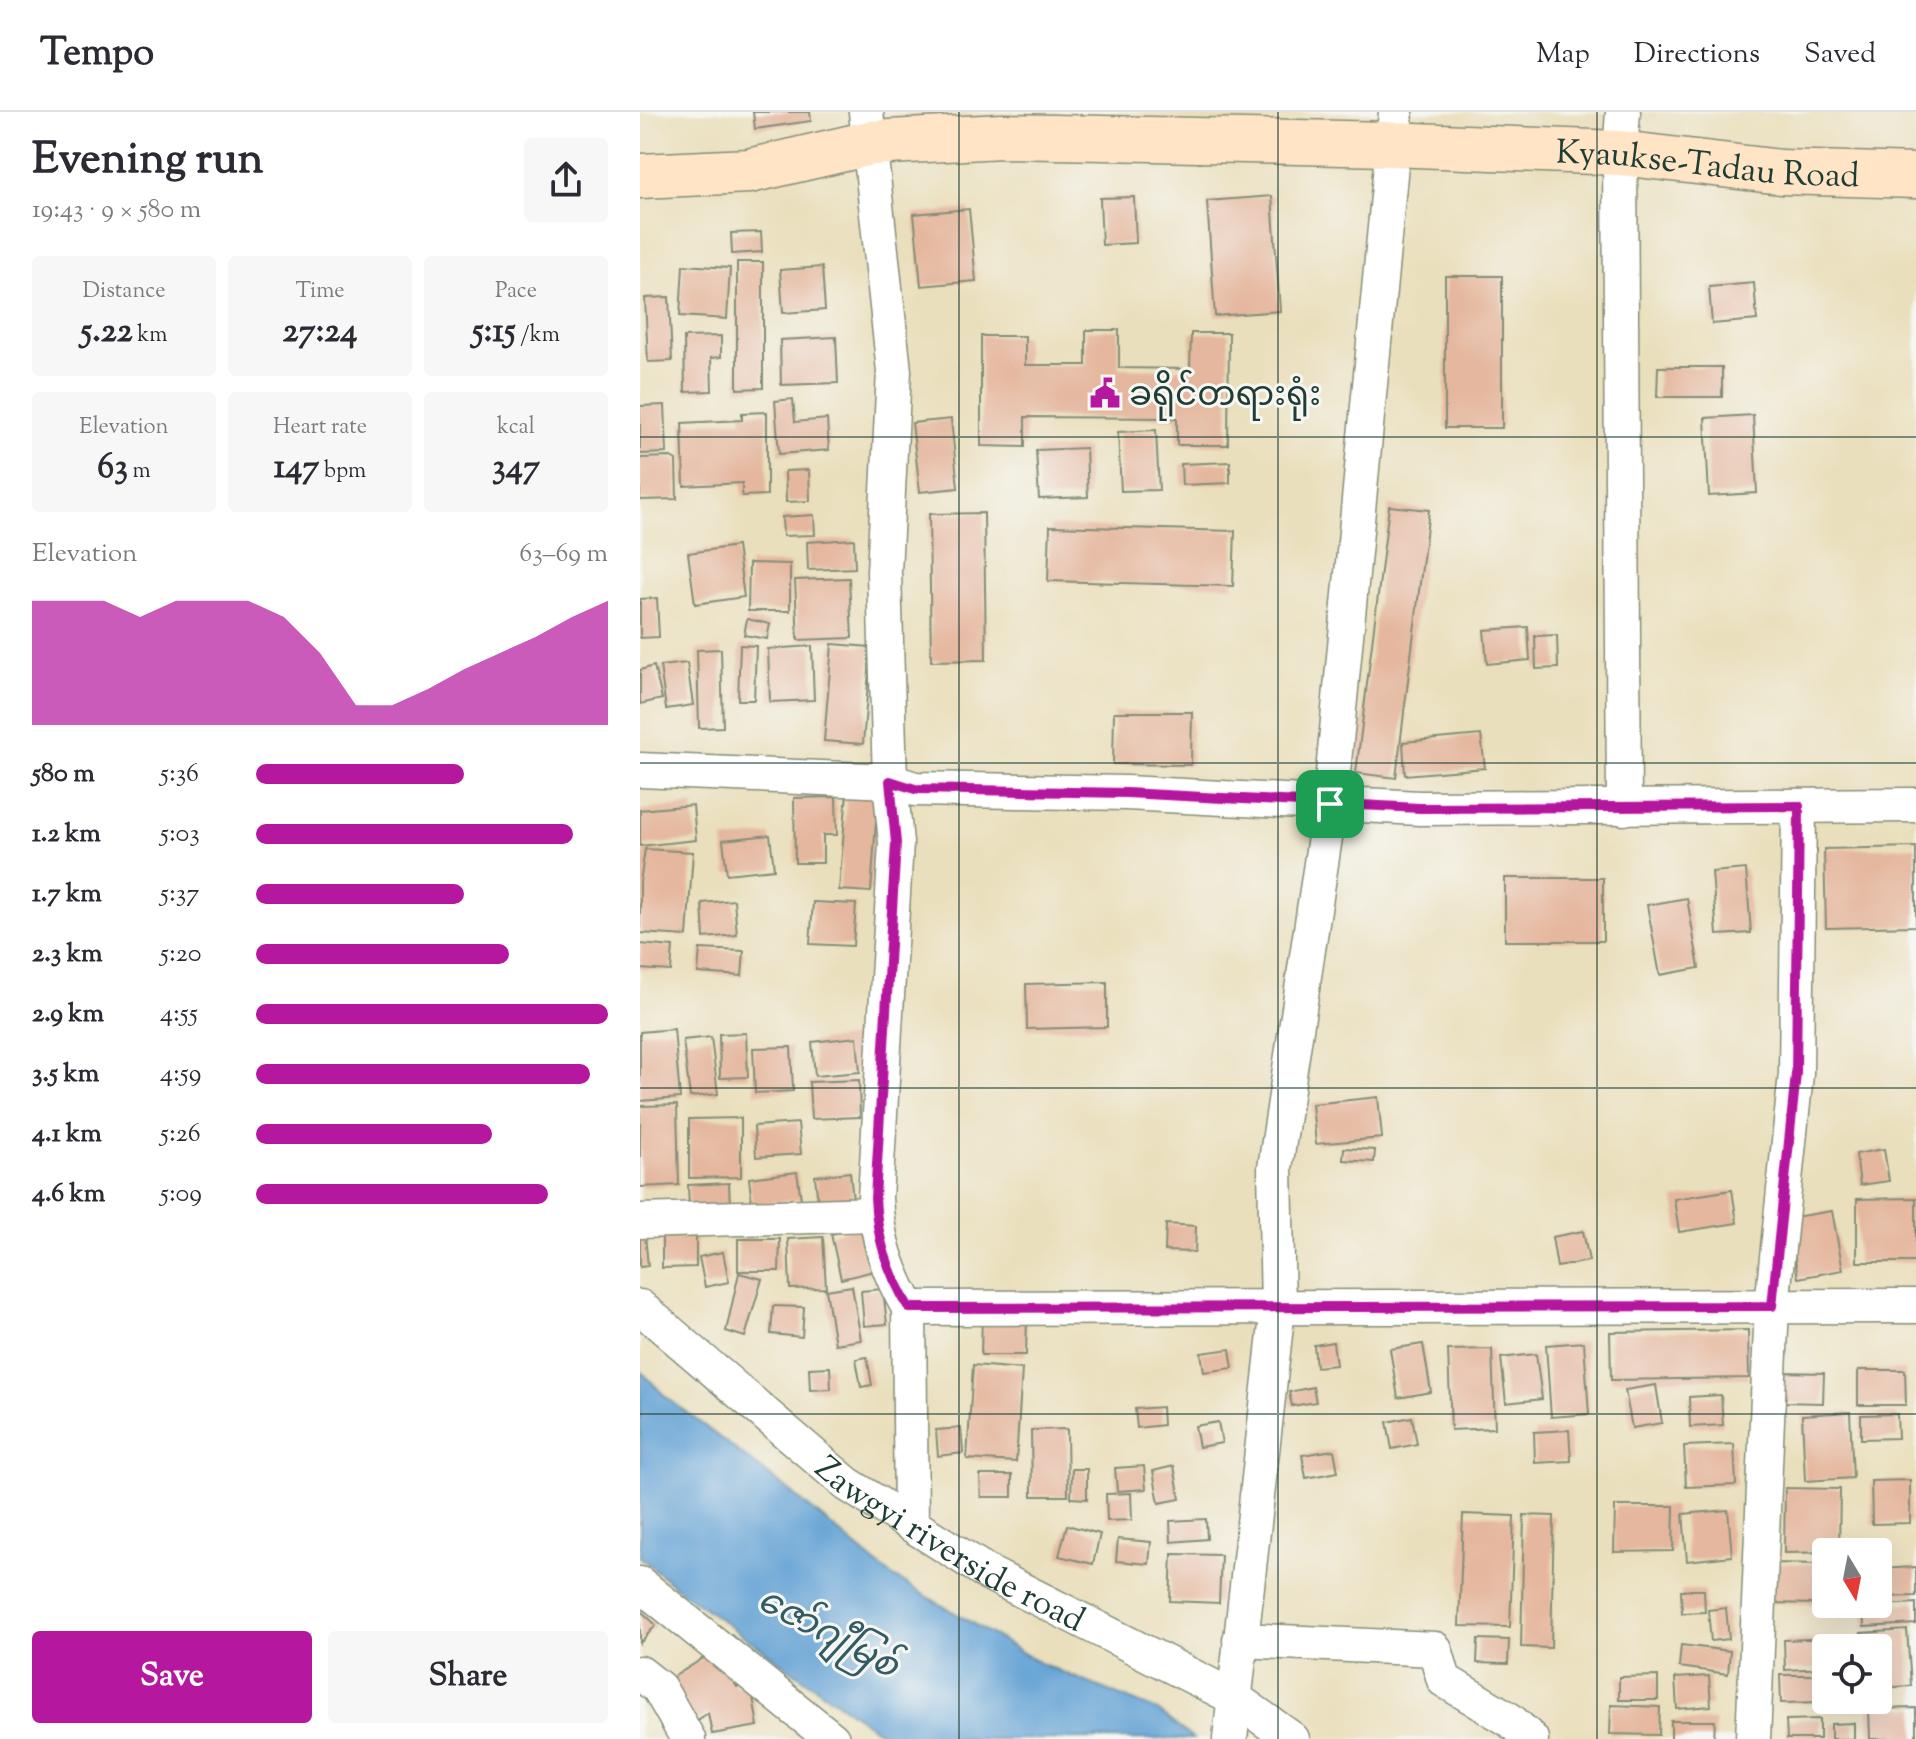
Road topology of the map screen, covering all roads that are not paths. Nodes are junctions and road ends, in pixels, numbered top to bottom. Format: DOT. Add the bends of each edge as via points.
graph roads {
  1 [pos="868,128"];
  2 [pos="1393,128"];
  3 [pos="1621,132"];
  4 [pos="640,176"];
  5 [pos="1916,176"];
  6 [pos="640,770"];
  7 [pos="890,781"];
  8 [pos="1330,804"];
  9 [pos="1916,805"];
  10 [pos="1799,806"];
  11 [pos="1624,808"];
  12 [pos="875,1214"];
  13 [pos="640,1221"];
  14 [pos="1772,1306"];
  15 [pos="1916,1306"];
  16 [pos="640,1307"];
  17 [pos="1278,1307"];
  18 [pos="909,1308"];
  19 [pos="911,1524"];
  20 [pos="640,1584"];
  21 [pos="1240,1640"];
  22 [pos="640,1673"];
  23 [pos="1233,1697"];
  24 [pos="688,1739"];
  25 [pos="832,1739"];
  26 [pos="1230,1739"];
  27 [pos="1292,1739"];
  28 [pos="1531,1739"];
  29 [pos="1753,1739"];
  1 -- 2 [label="main road, Kyaukse-Tadau Road" via="1002,136"];
  1 -- 4 [label="main road, Kyaukse-Tadau Road" via="749,171"];
  1 -- 7 [label="street" via="894,371 884,572"];
  2 -- 3 [label="main road, Kyaukse-Tadau Road"];
  2 -- 8 [label="street"];
  3 -- 5 [label="main road, Kyaukse-Tadau Road" via="1781,172"];
  3 -- 11 [label="street"];
  6 -- 7 [label="street"];
  7 -- 8 [label="street" via="915,789"];
  7 -- 12 [label="street" via="896,843"];
  8 -- 11 [label="street"];
  8 -- 17 [label="street" via="1275,1168"];
  9 -- 10 [label="street"];
  10 -- 11 [label="street"];
  10 -- 14 [label="street" via="1796,1074"];
  12 -- 13 [label="street"];
  12 -- 18 [label="street" via="889,1275"];
  14 -- 15 [label="street"];
  14 -- 17 [label="street"];
  14 -- 29 [label="street"];
  16 -- 19 [label="street, Zawgyi riverside road" via="847,1484"];
  17 -- 18 [label="street"];
  17 -- 21 [label="street"];
  18 -- 19 [label="street"];
  19 -- 23 [label="street, Zawgyi riverside road" via="990,1574"];
  20 -- 25 [label="street"];
  21 -- 23 [label="street"];
  21 -- 28 [label="street" via="1435,1649 1444,1680"];
  22 -- 24 [label="street" via="659,1688"];
  23 -- 26 [label="street"];
  23 -- 27 [label="street, Zawgyi riverside road"];
}
